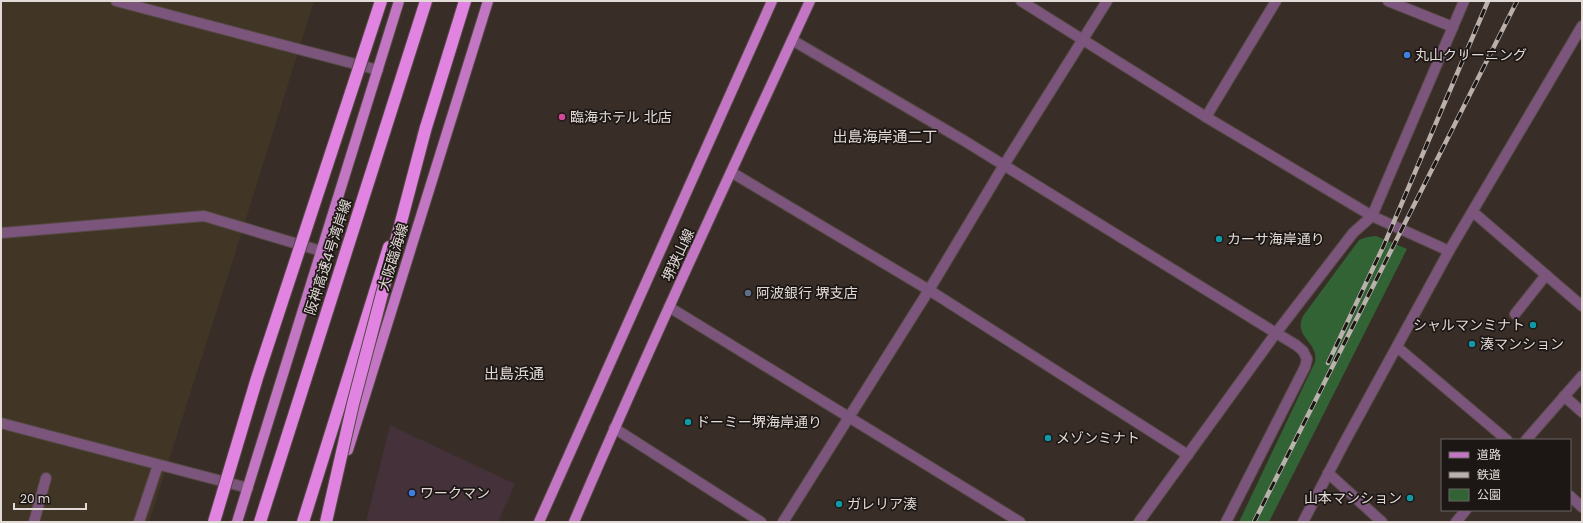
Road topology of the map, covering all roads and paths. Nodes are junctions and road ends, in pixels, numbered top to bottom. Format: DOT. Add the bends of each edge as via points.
graph roads {
  1 [pos="116,1"];
  2 [pos="380,1"];
  3 [pos="399,1"];
  4 [pos="426,1"];
  5 [pos="466,1"];
  6 [pos="488,1"];
  7 [pos="772,1"];
  8 [pos="810,1"];
  9 [pos="1022,1"];
  10 [pos="1107,1"];
  11 [pos="1276,1"];
  12 [pos="1388,1"];
  13 [pos="1464,1"];
  14 [pos="1582,26"];
  15 [pos="1453,27"];
  16 [pos="1083,39"];
  17 [pos="792,40"];
  18 [pos="378,70"];
  19 [pos="1206,117"];
  20 [pos="426,127"];
  21 [pos="1004,165"];
  22 [pos="731,172"];
  23 [pos="1473,212"];
  24 [pos="1372,216"];
  25 [pos="1,233"];
  26 [pos="321,251"];
  27 [pos="1449,251"];
  28 [pos="1546,275"];
  29 [pos="929,290"];
  30 [pos="1582,306"];
  31 [pos="669,307"];
  32 [pos="1516,314"];
  33 [pos="1276,333"];
  34 [pos="1397,347"];
  35 [pos="1582,376"];
  36 [pos="1564,396"];
  37 [pos="1582,412"];
  38 [pos="849,416"];
  39 [pos="1,423"];
  40 [pos="614,428"];
  41 [pos="1506,439"];
  42 [pos="1527,439"];
  43 [pos="1188,455"];
  44 [pos="158,465"];
  45 [pos="1328,473"];
  46 [pos="46,478"];
  47 [pos="248,488"];
  48 [pos="1571,497"];
  49 [pos="1582,507"];
  50 [pos="1465,511"];
  51 [pos="34,522"];
  52 [pos="139,522"];
  53 [pos="214,522"];
  54 [pos="237,522"];
  55 [pos="260,522"];
  56 [pos="303,522"];
  57 [pos="325,522"];
  58 [pos="539,522"];
  59 [pos="574,522"];
  60 [pos="761,522"];
  61 [pos="783,522"];
  62 [pos="1020,522"];
  63 [pos="1139,522"];
  64 [pos="1226,522"];
  65 [pos="1303,522"];
  66 [pos="1382,522"];
  67 [pos="1456,522"];
  1 -- 18 [label="street"];
  2 -- 53 [label="highway, bridge" via="260,370"];
  3 -- 18 [label="main road"];
  4 -- 55 [label="highway, 阪神高速4号湾岸線"];
  5 -- 20 [label="highway"];
  6 -- 57 [label="main road, 大阪臨海線"];
  7 -- 58 [label="main road, 堺狭山線"];
  8 -- 17 [label="main road, 堺狭山線"];
  9 -- 16 [label="street"];
  10 -- 16 [label="street"];
  11 -- 19 [label="street"];
  12 -- 15 [label="street"];
  13 -- 15 [label="street"];
  14 -- 23 [label="street"];
  15 -- 24 [label="street"];
  16 -- 19 [label="street"];
  16 -- 21 [label="street"];
  17 -- 21 [label="street"];
  17 -- 22 [label="main road, 堺狭山線"];
  18 -- 26 [label="main road"];
  19 -- 24 [label="street"];
  20 -- 56 [label="highway, bridge"];
  20 -- 57 [label="highway, bridge" via="353,404"];
  21 -- 29 [label="street"];
  21 -- 33 [label="street"];
  22 -- 29 [label="street"];
  22 -- 31 [label="main road, 堺狭山線"];
  23 -- 27 [label="street"];
  23 -- 28 [label="street"];
  24 -- 27 [label="street"];
  24 -- 33 [label="street" via="1353,233"];
  25 -- 26 [label="street" via="204,216"];
  26 -- 47 [label="main road"];
  27 -- 34 [label="street"];
  28 -- 30 [label="street"];
  28 -- 32 [label="street"];
  29 -- 38 [label="street"];
  29 -- 43 [label="street"];
  31 -- 38 [label="street"];
  31 -- 40 [label="main road, 堺狭山線"];
  33 -- 43 [label="street"];
  33 -- 64 [label="street" via="1303,351 1307,359 1305,367"];
  34 -- 41 [label="street"];
  34 -- 45 [label="street"];
  35 -- 36 [label="street"];
  36 -- 37 [label="street"];
  36 -- 42 [label="street"];
  38 -- 61 [label="street"];
  38 -- 62 [label="street"];
  39 -- 44 [label="street"];
  40 -- 59 [label="main road, 堺狭山線"];
  40 -- 60 [label="street"];
  43 -- 63 [label="street"];
  44 -- 47 [label="street"];
  44 -- 52 [label="street"];
  45 -- 65 [label="street"];
  45 -- 66 [label="street"];
  46 -- 51 [label="street"];
  47 -- 54 [label="main road"];
  48 -- 49 [label="street"];
  50 -- 67 [label="street"];
}
